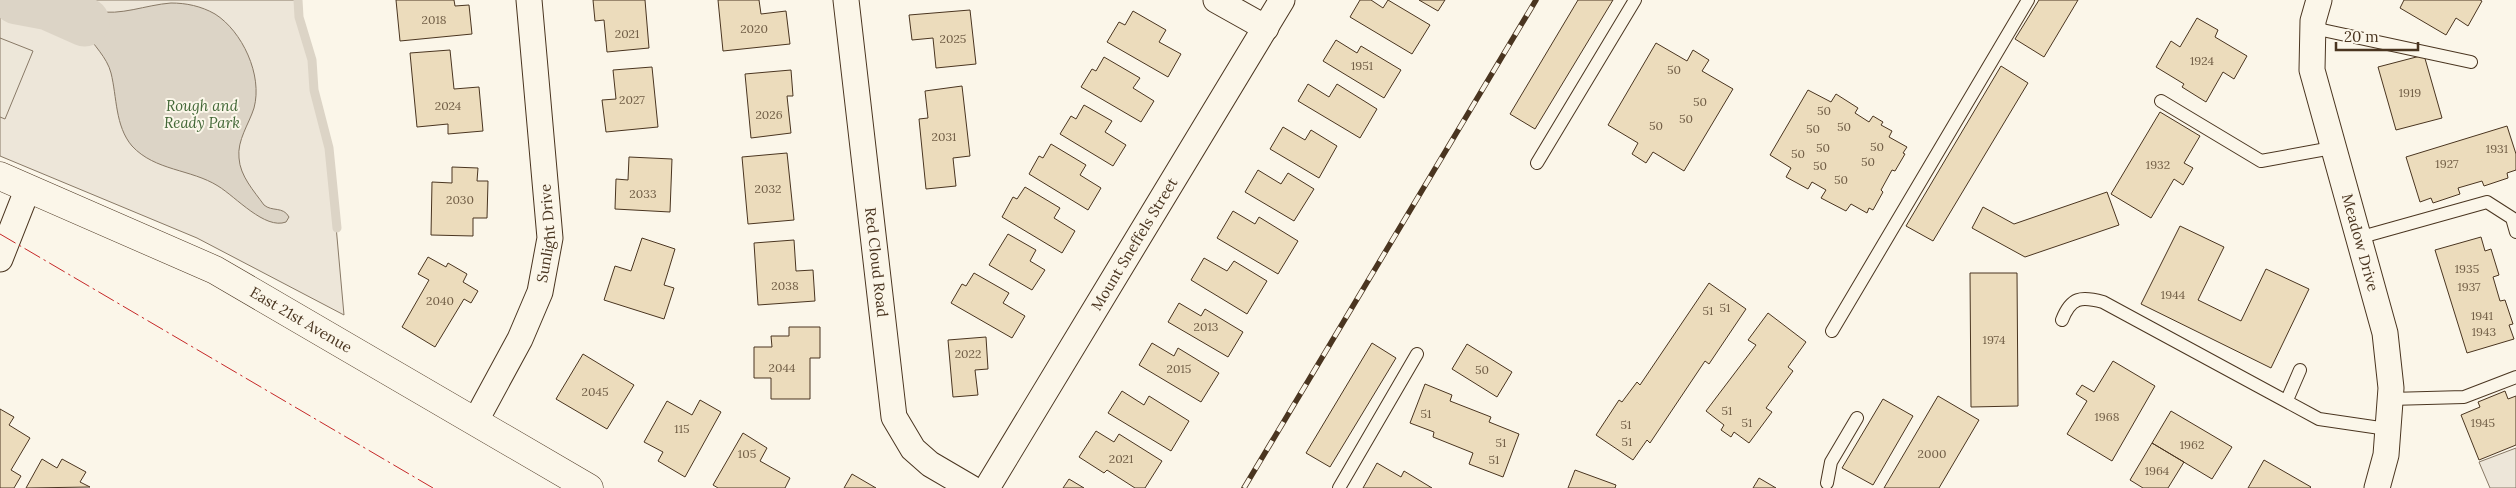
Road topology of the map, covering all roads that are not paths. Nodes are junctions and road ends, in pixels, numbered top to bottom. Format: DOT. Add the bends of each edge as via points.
graph roads {
  1 [pos="529,0"];
  2 [pos="846,0"];
  3 [pos="1216,0"];
  4 [pos="1282,0"];
  5 [pos="1635,0"];
  6 [pos="2028,0"];
  7 [pos="2319,0"];
  8 [pos="1266,28"];
  9 [pos="2313,28"];
  10 [pos="2471,62"];
  11 [pos="2161,101"];
  12 [pos="2332,148"];
  13 [pos="1537,163"];
  14 [pos="0,176"];
  15 [pos="28,188"];
  16 [pos="2516,232"];
  17 [pos="2358,238"];
  18 [pos="0,259"];
  19 [pos="2062,320"];
  20 [pos="1832,331"];
  21 [pos="1417,354"];
  22 [pos="2300,370"];
  23 [pos="2516,377"];
  24 [pos="2390,399"];
  25 [pos="2287,400"];
  26 [pos="1857,418"];
  27 [pos="475,422"];
  28 [pos="2387,429"];
  29 [pos="1829,486"];
  30 [pos="589,488"];
  31 [pos="971,488"];
  32 [pos="987,488"];
  33 [pos="1339,488"];
  34 [pos="2377,488"];
  1 -- 27 [label="street, Sunlight Drive" via="550,238 540,292 520,339"];
  2 -- 31 [label="street, Red Cloud Road" via="894,417 913,450"];
  3 -- 8 [label="street"];
  4 -- 8 [label="street, Mount Sneffels Street"];
  5 -- 13 [label="lane"];
  6 -- 20 [label="lane"];
  7 -- 9 [label="street, Meadow Drive"];
  8 -- 32 [label="street, Mount Sneffels Street"];
  9 -- 10 [label="lane"];
  9 -- 12 [label="street, Meadow Drive" via="2312,70"];
  11 -- 12 [label="lane" via="2261,161"];
  12 -- 17 [label="street, Meadow Drive"];
  14 -- 15 [label="street, East 21st Avenue"];
  15 -- 18 [label="street"];
  15 -- 27 [label="street, East 21st Avenue" via="215,270"];
  16 -- 17 [label="lane" via="2512,218 2487,202"];
  17 -- 24 [label="street, Meadow Drive" via="2385,333"];
  19 -- 25 [label="lane" via="2067,307 2074,301 2088,298 2103,302"];
  21 -- 33 [label="lane"];
  22 -- 25 [label="lane"];
  23 -- 24 [label="lane" via="2464,397"];
  24 -- 28 [label="street, Meadow Drive"];
  25 -- 28 [label="lane" via="2319,419"];
  26 -- 29 [label="lane" via="1831,462"];
  27 -- 30 [label="street, East 21st Avenue"];
  28 -- 34 [label="street, Meadow Drive" via="2385,462"];
}
